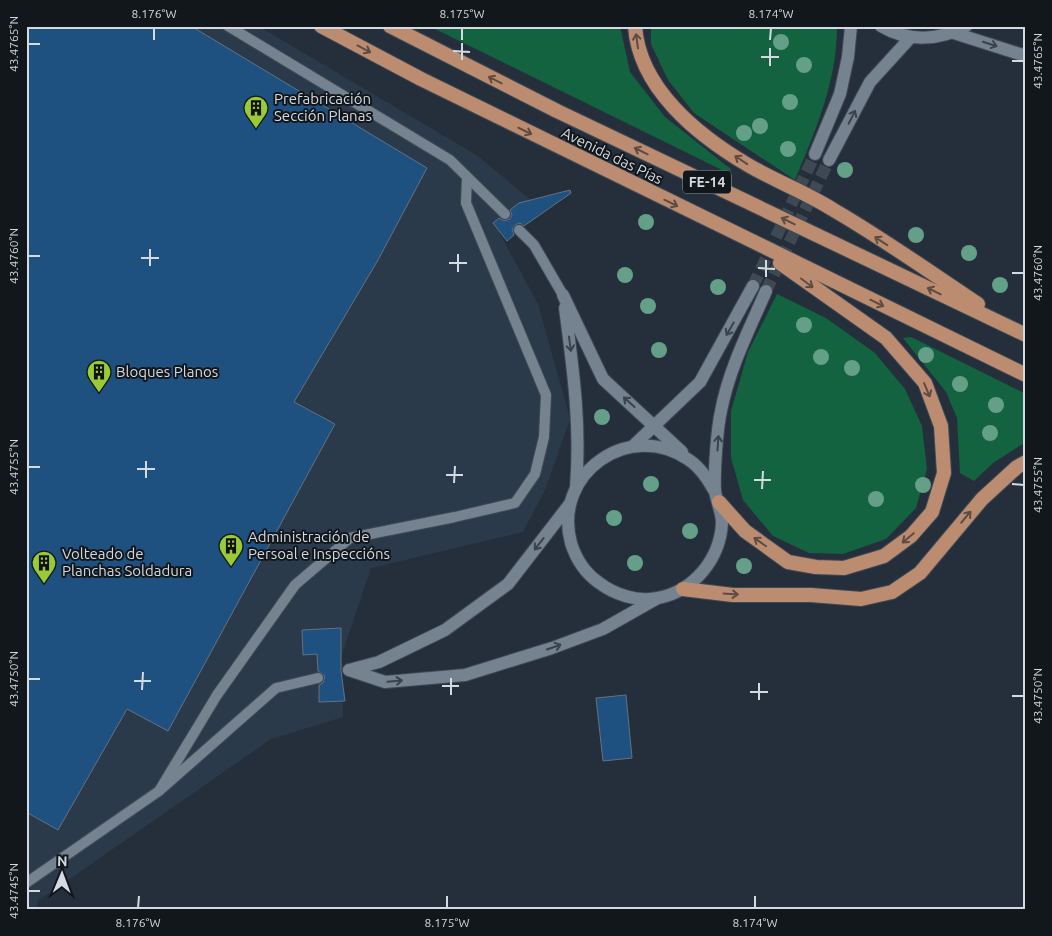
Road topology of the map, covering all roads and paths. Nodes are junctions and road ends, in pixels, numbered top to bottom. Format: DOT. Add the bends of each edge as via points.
graph roads {
  1 [pos="228,26"];
  2 [pos="321,26"];
  3 [pos="390,26"];
  4 [pos="635,26"];
  5 [pos="851,26"];
  6 [pos="882,26"];
  7 [pos="966,26"];
  8 [pos="954,33"];
  9 [pos="911,37"];
  10 [pos="1026,56"];
  11 [pos="815,154"];
  12 [pos="829,160"];
  13 [pos="467,177"];
  14 [pos="504,214"];
  15 [pos="519,230"];
  16 [pos="754,244"];
  17 [pos="753,286"];
  18 [pos="766,291"];
  19 [pos="563,295"];
  20 [pos="1025,335"];
  21 [pos="1026,375"];
  22 [pos="655,426"];
  23 [pos="633,446"];
  24 [pos="690,460"];
  25 [pos="1026,462"];
  26 [pos="576,487"];
  27 [pos="717,497"];
  28 [pos="569,506"];
  29 [pos="683,589"];
  30 [pos="658,598"];
  31 [pos="318,678"];
  32 [pos="159,791"];
  33 [pos="26,883"];
  1 -- 13 [label="lane" via="450,160"];
  2 -- 16 [label="highway, Avenida das Pías / FE-14, one-way" via="422,80"];
  20 -- 3 [label="highway, Avenida das Pías / FE-14, one-way" via="566,115"];
  20 -- 4 [label="highway, one-way" via="831,208 747,164 687,122 655,84 636,47"];
  5 -- 11 [label="street" via="840,94"];
  6 -- 9 [label="street"];
  7 -- 8 [label="street"];
  8 -- 9 [label="street"];
  8 -- 10 [label="street, one-way"];
  12 -- 9 [label="street, one-way" via="870,82"];
  13 -- 14 [label="lane"];
  13 -- 32 [label="lane" via="466,203 546,395 544,437 534,474 515,503 350,538 296,585 217,694"];
  15 -- 19 [label="lane" via="534,245"];
  16 -- 21 [label="highway, Avenida das Pías / FE-14, one-way"];
  16 -- 27 [label="highway, one-way" via="886,338 925,383 941,426 944,473 932,512 911,536 884,556 844,568 788,562 745,531"];
  17 -- 22 [label="street, one-way" via="700,382"];
  27 -- 18 [label="street, one-way" via="720,412 735,361"];
  22 -- 19 [label="street, one-way" via="603,379"];
  19 -- 26 [label="street, one-way" via="579,438"];
  22 -- 23 [label="street"];
  22 -- 24 [label="street"];
  23 -- 24 [label="street" via="672,450"];
  23 -- 26 [label="street" via="610,453 590,468"];
  24 -- 27 [label="street" via="704,474"];
  29 -- 25 [label="highway, one-way" via="733,595 861,599 892,592 920,573 982,499"];
  26 -- 28 [label="street"];
  27 -- 29 [label="street" via="722,522 719,542 699,577"];
  28 -- 30 [label="street" via="568,530 574,555 589,576 609,590 633,598"];
  28 -- 30 [label="street, one-way" via="508,584 445,630 379,662 346,671 385,682 465,675 603,629"];
  29 -- 30 [label="street"];
  31 -- 32 [label="lane" via="276,688"];
  32 -- 33 [label="lane"];
}
